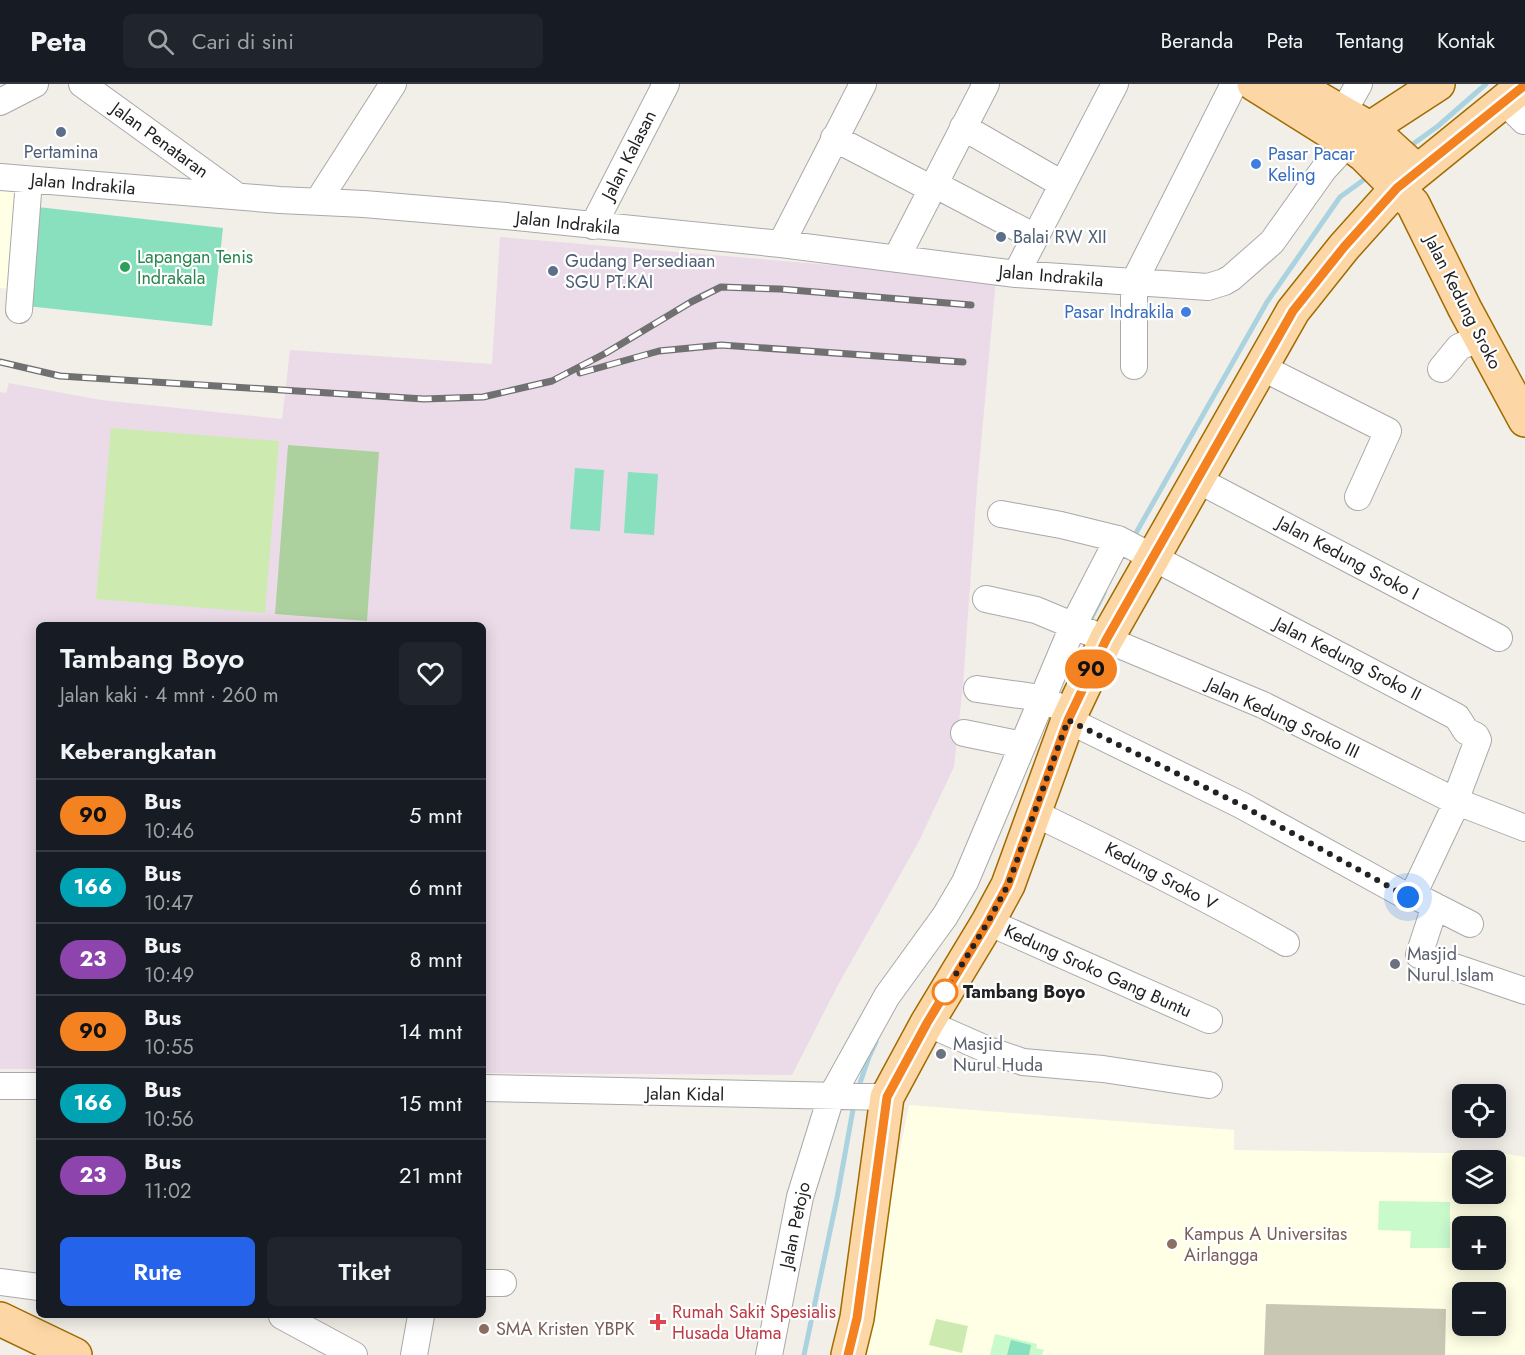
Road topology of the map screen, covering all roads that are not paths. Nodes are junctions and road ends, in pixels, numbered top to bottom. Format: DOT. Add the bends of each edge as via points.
graph roads {
  1 [pos="35,84"];
  2 [pos="82,84"];
  3 [pos="393,84"];
  4 [pos="666,84"];
  5 [pos="863,84"];
  6 [pos="986,84"];
  7 [pos="1115,84"];
  8 [pos="1234,84"];
  9 [pos="1254,84"];
  10 [pos="1293,84"];
  11 [pos="1359,84"];
  12 [pos="1438,84"];
  13 [pos="1523,101"];
  14 [pos="0,102"];
  15 [pos="963,127"];
  16 [pos="1357,136"];
  17 [pos="834,138"];
  18 [pos="0,177"];
  19 [pos="1404,177"];
  20 [pos="29,180"];
  21 [pos="1062,184"];
  22 [pos="933,186"];
  23 [pos="237,196"];
  24 [pos="318,201"];
  25 [pos="593,226"];
  26 [pos="1035,237"];
  27 [pos="781,244"];
  28 [pos="896,259"];
  29 [pos="1016,274"];
  30 [pos="1134,282"];
  31 [pos="19,310"];
  32 [pos="1480,338"];
  33 [pos="1134,366"];
  34 [pos="1261,367"];
  35 [pos="1441,369"];
  36 [pos="1525,420"];
  37 [pos="1196,479"];
  38 [pos="1358,496"];
  39 [pos="1001,514"];
  40 [pos="1134,548"];
  41 [pos="986,599"];
  42 [pos="1088,632"];
  43 [pos="1499,638"];
  44 [pos="977,689"];
  45 [pos="1059,708"];
  46 [pos="964,734"];
  47 [pos="1023,745"];
  48 [pos="1456,801"];
  49 [pos="1034,813"];
  50 [pos="1525,828"];
  51 [pos="1424,901"];
  52 [pos="988,922"];
  53 [pos="1470,924"];
  54 [pos="1286,943"];
  55 [pos="1525,991"];
  56 [pos="1209,1020"];
  57 [pos="927,1023"];
  58 [pos="1209,1085"];
  59 [pos="0,1086"];
  60 [pos="36,1086"];
  61 [pos="486,1089"];
  62 [pos="836,1097"];
  63 [pos="879,1097"];
  64 [pos="0,1282"];
  65 [pos="36,1287"];
  66 [pos="286,1318"];
  67 [pos="421,1318"];
  68 [pos="0,1319"];
  69 [pos="75,1355"];
  70 [pos="354,1355"];
  71 [pos="414,1355"];
  72 [pos="769,1355"];
  73 [pos="848,1355"];
  1 -- 14 [label="street"];
  2 -- 23 [label="street, Jalan Penataran"];
  3 -- 24 [label="street"];
  4 -- 25 [label="street, Jalan Kalasan"];
  5 -- 17 [label="street"];
  6 -- 15 [label="street"];
  7 -- 21 [label="street"];
  8 -- 30 [label="street"];
  9 -- 16 [label="main road"];
  10 -- 16 [label="main road"];
  11 -- 16 [label="street, Jalan Indrakila"];
  12 -- 16 [label="main road"];
  13 -- 19 [label="main road" via="1484,118"];
  15 -- 21 [label="street"];
  15 -- 22 [label="street"];
  16 -- 19 [label="main road, Jalan Kedung Sroko"];
  16 -- 30 [label="street, Jalan Indrakila" via="1324,169 1272,242 1231,278 1208,287"];
  17 -- 22 [label="street"];
  17 -- 27 [label="street"];
  18 -- 20 [label="street, Jalan Indrakila"];
  19 -- 32 [label="main road, Jalan Kedung Sroko" via="1413,204"];
  19 -- 34 [label="main road" via="1293,311"];
  20 -- 23 [label="street, Jalan Indrakila"];
  20 -- 31 [label="street"];
  21 -- 26 [label="street"];
  22 -- 26 [label="street"];
  22 -- 28 [label="street"];
  23 -- 24 [label="street, Jalan Indrakila"];
  24 -- 25 [label="street, Jalan Indrakila"];
  25 -- 27 [label="street, Jalan Indrakila"];
  26 -- 29 [label="street"];
  27 -- 28 [label="street, Jalan Indrakila"];
  28 -- 29 [label="street, Jalan Indrakila"];
  29 -- 30 [label="street, Jalan Indrakila"];
  30 -- 33 [label="street"];
  32 -- 35 [label="street" via="1459,347"];
  32 -- 36 [label="main road, Jalan Kedung Sroko"];
  34 -- 37 [label="main road"];
  34 -- 38 [label="street" via="1388,431"];
  37 -- 40 [label="main road"];
  37 -- 43 [label="street, Jalan Kedung Sroko I"];
  39 -- 40 [label="street" via="1061,525"];
  40 -- 42 [label="main road"];
  40 -- 48 [label="street, Jalan Kedung Sroko II" via="1457,717 1478,740"];
  41 -- 42 [label="street, Jalan Kedung Sroko III" via="1036,610"];
  42 -- 45 [label="main road"];
  42 -- 48 [label="street, Jalan Kedung Sroko III" via="1263,705"];
  44 -- 45 [label="street"];
  45 -- 47 [label="street, Jalan Petojo"];
  45 -- 49 [label="main road"];
  45 -- 51 [label="street" via="1406,896"];
  46 -- 47 [label="street"];
  47 -- 62 [label="street, Jalan Petojo" via="965,882 887,996"];
  48 -- 50 [label="street, Jalan Kedung Sroko III"];
  48 -- 51 [label="street"];
  49 -- 52 [label="main road" via="1008,885"];
  49 -- 54 [label="street, Kedung Sroko V" via="1169,879"];
  51 -- 53 [label="street"];
  51 -- 55 [label="street" via="1419,951 1422,956"];
  52 -- 56 [label="street, Kedung Sroko Gang Buntu"];
  52 -- 57 [label="main road"];
  57 -- 58 [label="street" via="1023,1062"];
  57 -- 63 [label="main road"];
  59 -- 60 [label="street"];
  61 -- 62 [label="street, Jalan Kidal"];
  62 -- 63 [label="street, Jalan Kidal"];
  62 -- 72 [label="street, Jalan Petojo" via="800,1197"];
  63 -- 73 [label="main road" via="857,1318"];
  64 -- 65 [label="street"];
  66 -- 70 [label="street"];
  67 -- 71 [label="street"];
  68 -- 69 [label="main road"];
}
